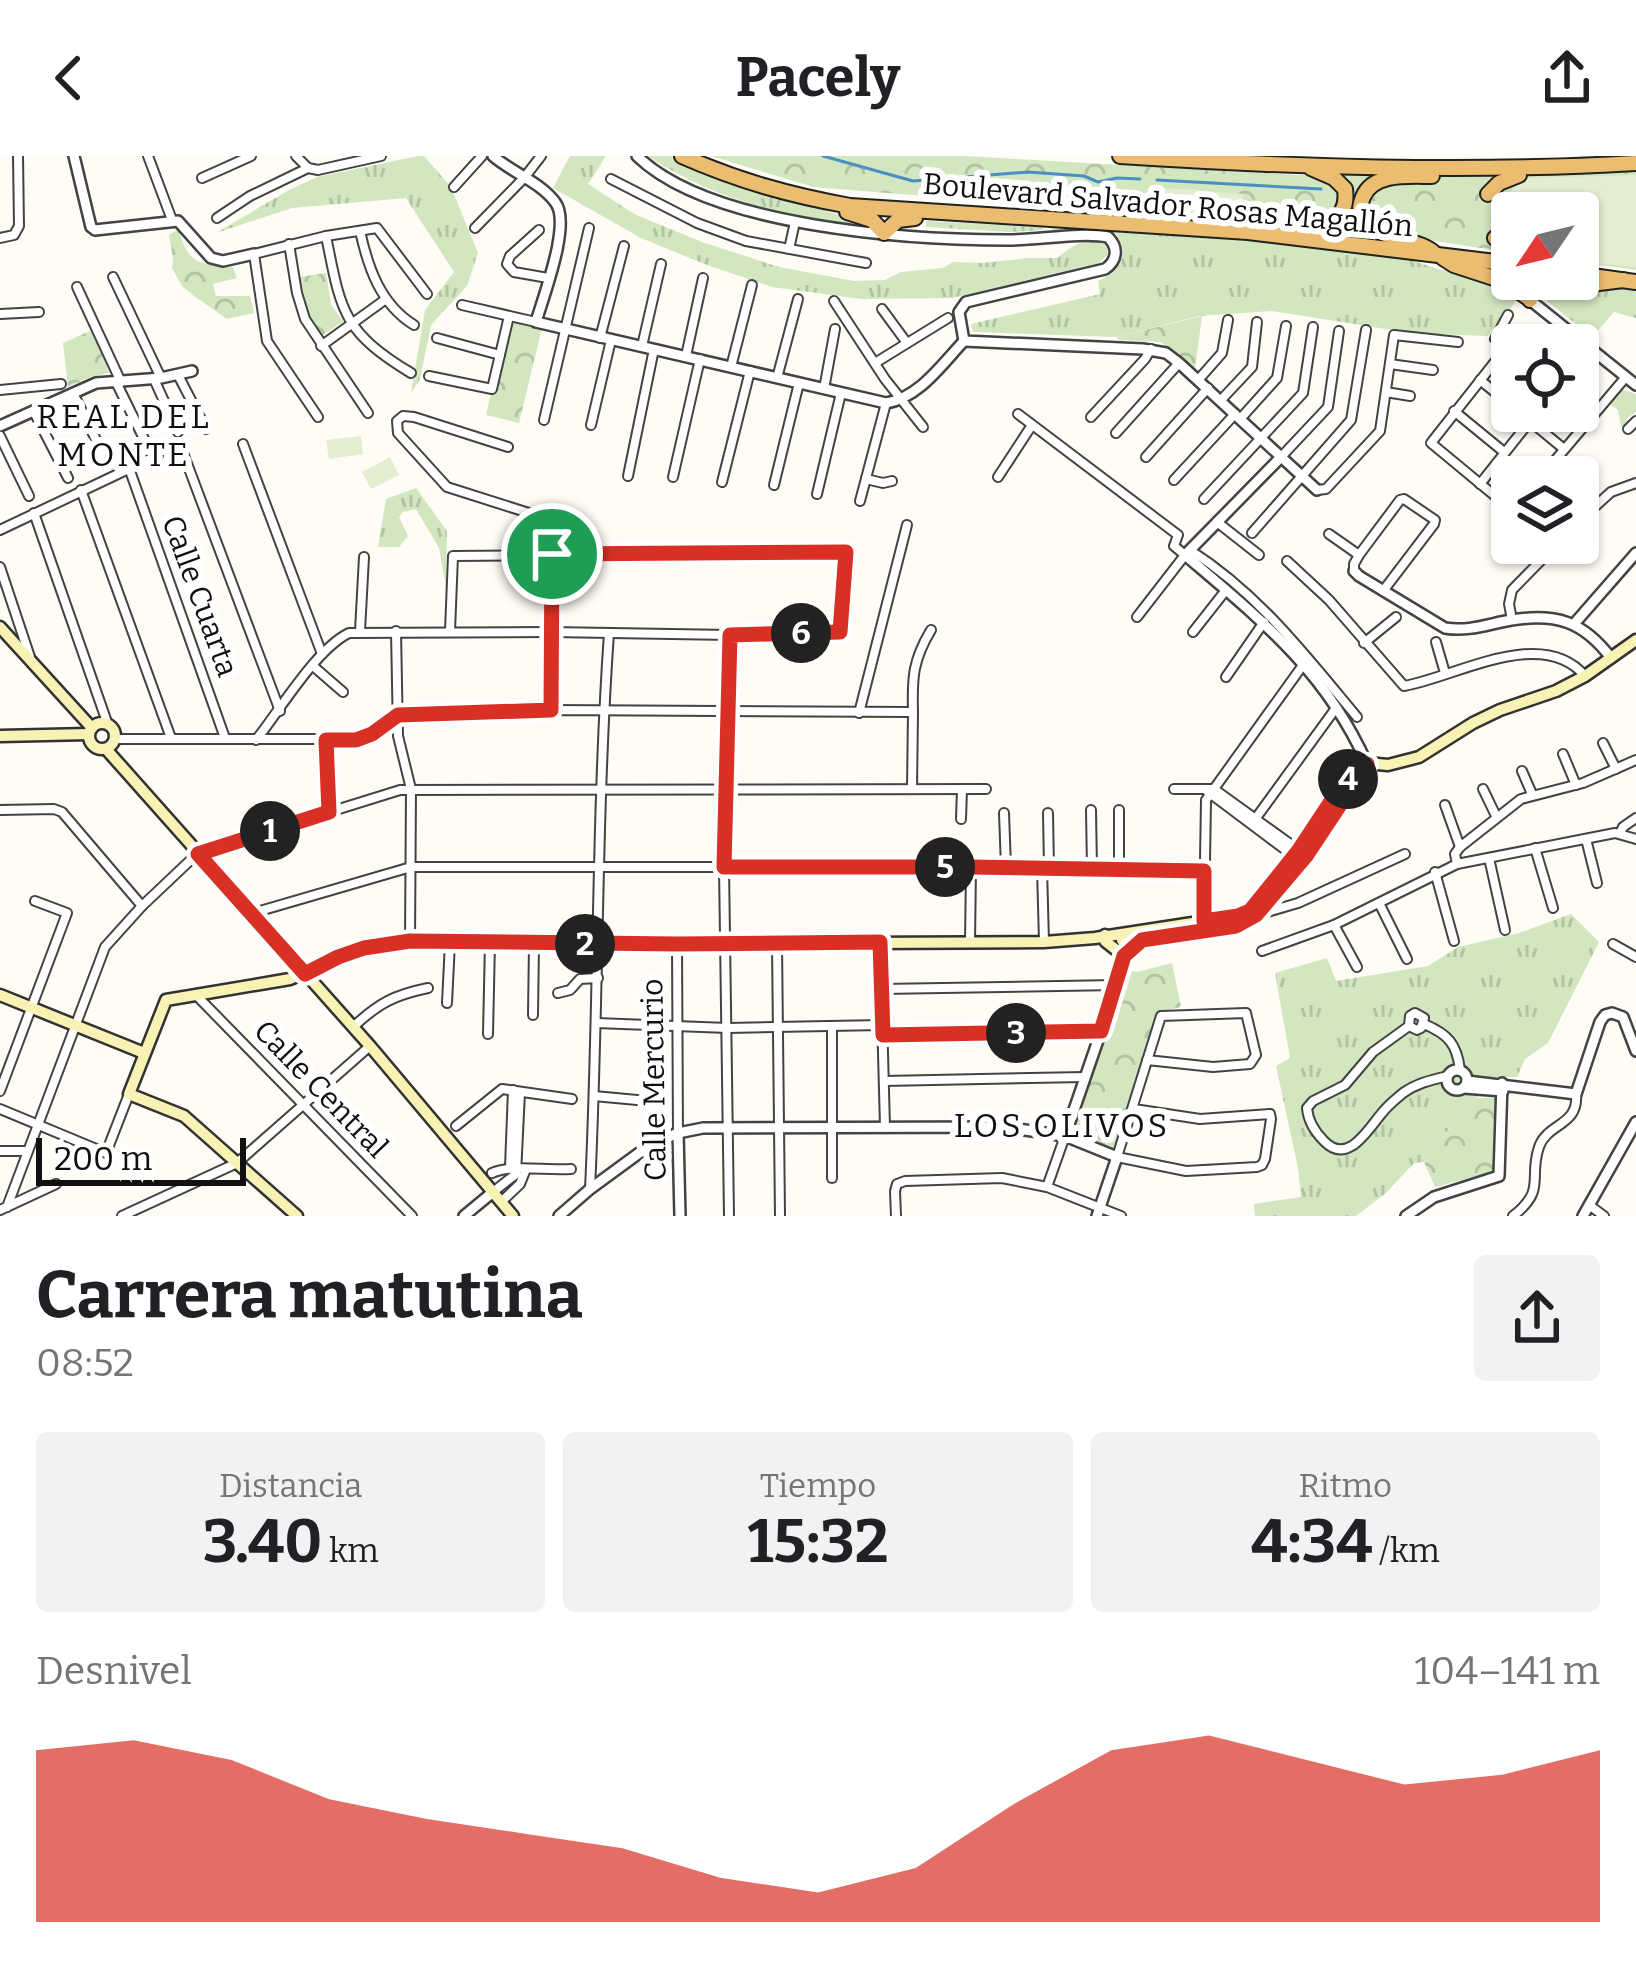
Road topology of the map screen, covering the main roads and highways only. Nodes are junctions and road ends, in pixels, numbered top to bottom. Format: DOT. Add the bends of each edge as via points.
graph roads {
  1 [pos="682,156"];
  2 [pos="1125,156"];
  3 [pos="1255,160"];
  4 [pos="1303,160"];
  5 [pos="1582,163"];
  6 [pos="1636,163"];
  7 [pos="1503,169"];
  8 [pos="1488,194"];
  9 [pos="790,195"];
  10 [pos="952,214"];
  11 [pos="1033,220"];
  12 [pos="1225,231"];
  13 [pos="1051,240"];
  14 [pos="1437,255"];
  15 [pos="1491,261"];
  16 [pos="1599,277"];
  17 [pos="1632,281"];
  18 [pos="3,635"];
  19 [pos="1636,640"];
  20 [pos="90,731"];
  21 [pos="0,736"];
  22 [pos="110,744"];
  23 [pos="1253,913"];
  24 [pos="1142,936"];
  25 [pos="1102,938"];
  26 [pos="305,974"];
  27 [pos="0,995"];
  28 [pos="144,1053"];
  29 [pos="293,1215"];
  30 [pos="513,1216"];
  1 -- 9 [label="highway, Boulevard Salvador Rosas Magallón"];
  2 -- 3 [label="highway, Boulevard Salvador Rosas Magallón"];
  3 -- 4 [label="highway, Boulevard Salvador Rosas Magallón"];
  4 -- 7 [label="highway, Boulevard Salvador Rosas Magallón"];
  4 -- 12 [label="highway" via="1340,182 1347,198 1338,217 1319,226"];
  5 -- 6 [label="highway, Boulevard Salvador Rosas Magallón"];
  5 -- 7 [label="highway, Boulevard Salvador Rosas Magallón"];
  5 -- 8 [label="highway" via="1514,176"];
  7 -- 14 [label="highway" via="1385,178 1367,190 1361,207 1371,228"];
  9 -- 10 [label="highway, Boulevard Salvador Rosas Magallón"];
  9 -- 10 [label="highway" via="866,218 884,232 905,219"];
  10 -- 11 [label="highway, Boulevard Salvador Rosas Magallón"];
  11 -- 12 [label="highway, Boulevard Salvador Rosas Magallón"];
  11 -- 13 [label="highway"];
  12 -- 14 [label="highway, Boulevard Salvador Rosas Magallón"];
  14 -- 15 [label="highway, Boulevard Salvador Rosas Magallón"];
  14 -- 17 [label="highway" via="1530,299 1531,284"];
  16 -- 17 [label="highway"];
  18 -- 20 [label="main road"];
  19 -- 23 [label="main road" via="1585,676 1486,716 1419,757 1362,760"];
  20 -- 21 [label="main road"];
  20 -- 22 [label="main road" via="94,747"];
  20 -- 22 [label="main road" via="108,725"];
  22 -- 26 [label="main road"];
  23 -- 24 [label="main road"];
  23 -- 24 [label="main road" via="1236,926"];
  24 -- 25 [label="main road"];
  24 -- 25 [label="main road" via="1124,956"];
  25 -- 26 [label="main road" via="410,941 364,948"];
  26 -- 28 [label="main road" via="166,1000"];
  26 -- 30 [label="main road"];
  27 -- 28 [label="main road"];
  28 -- 29 [label="main road" via="129,1094 184,1116"];
}
